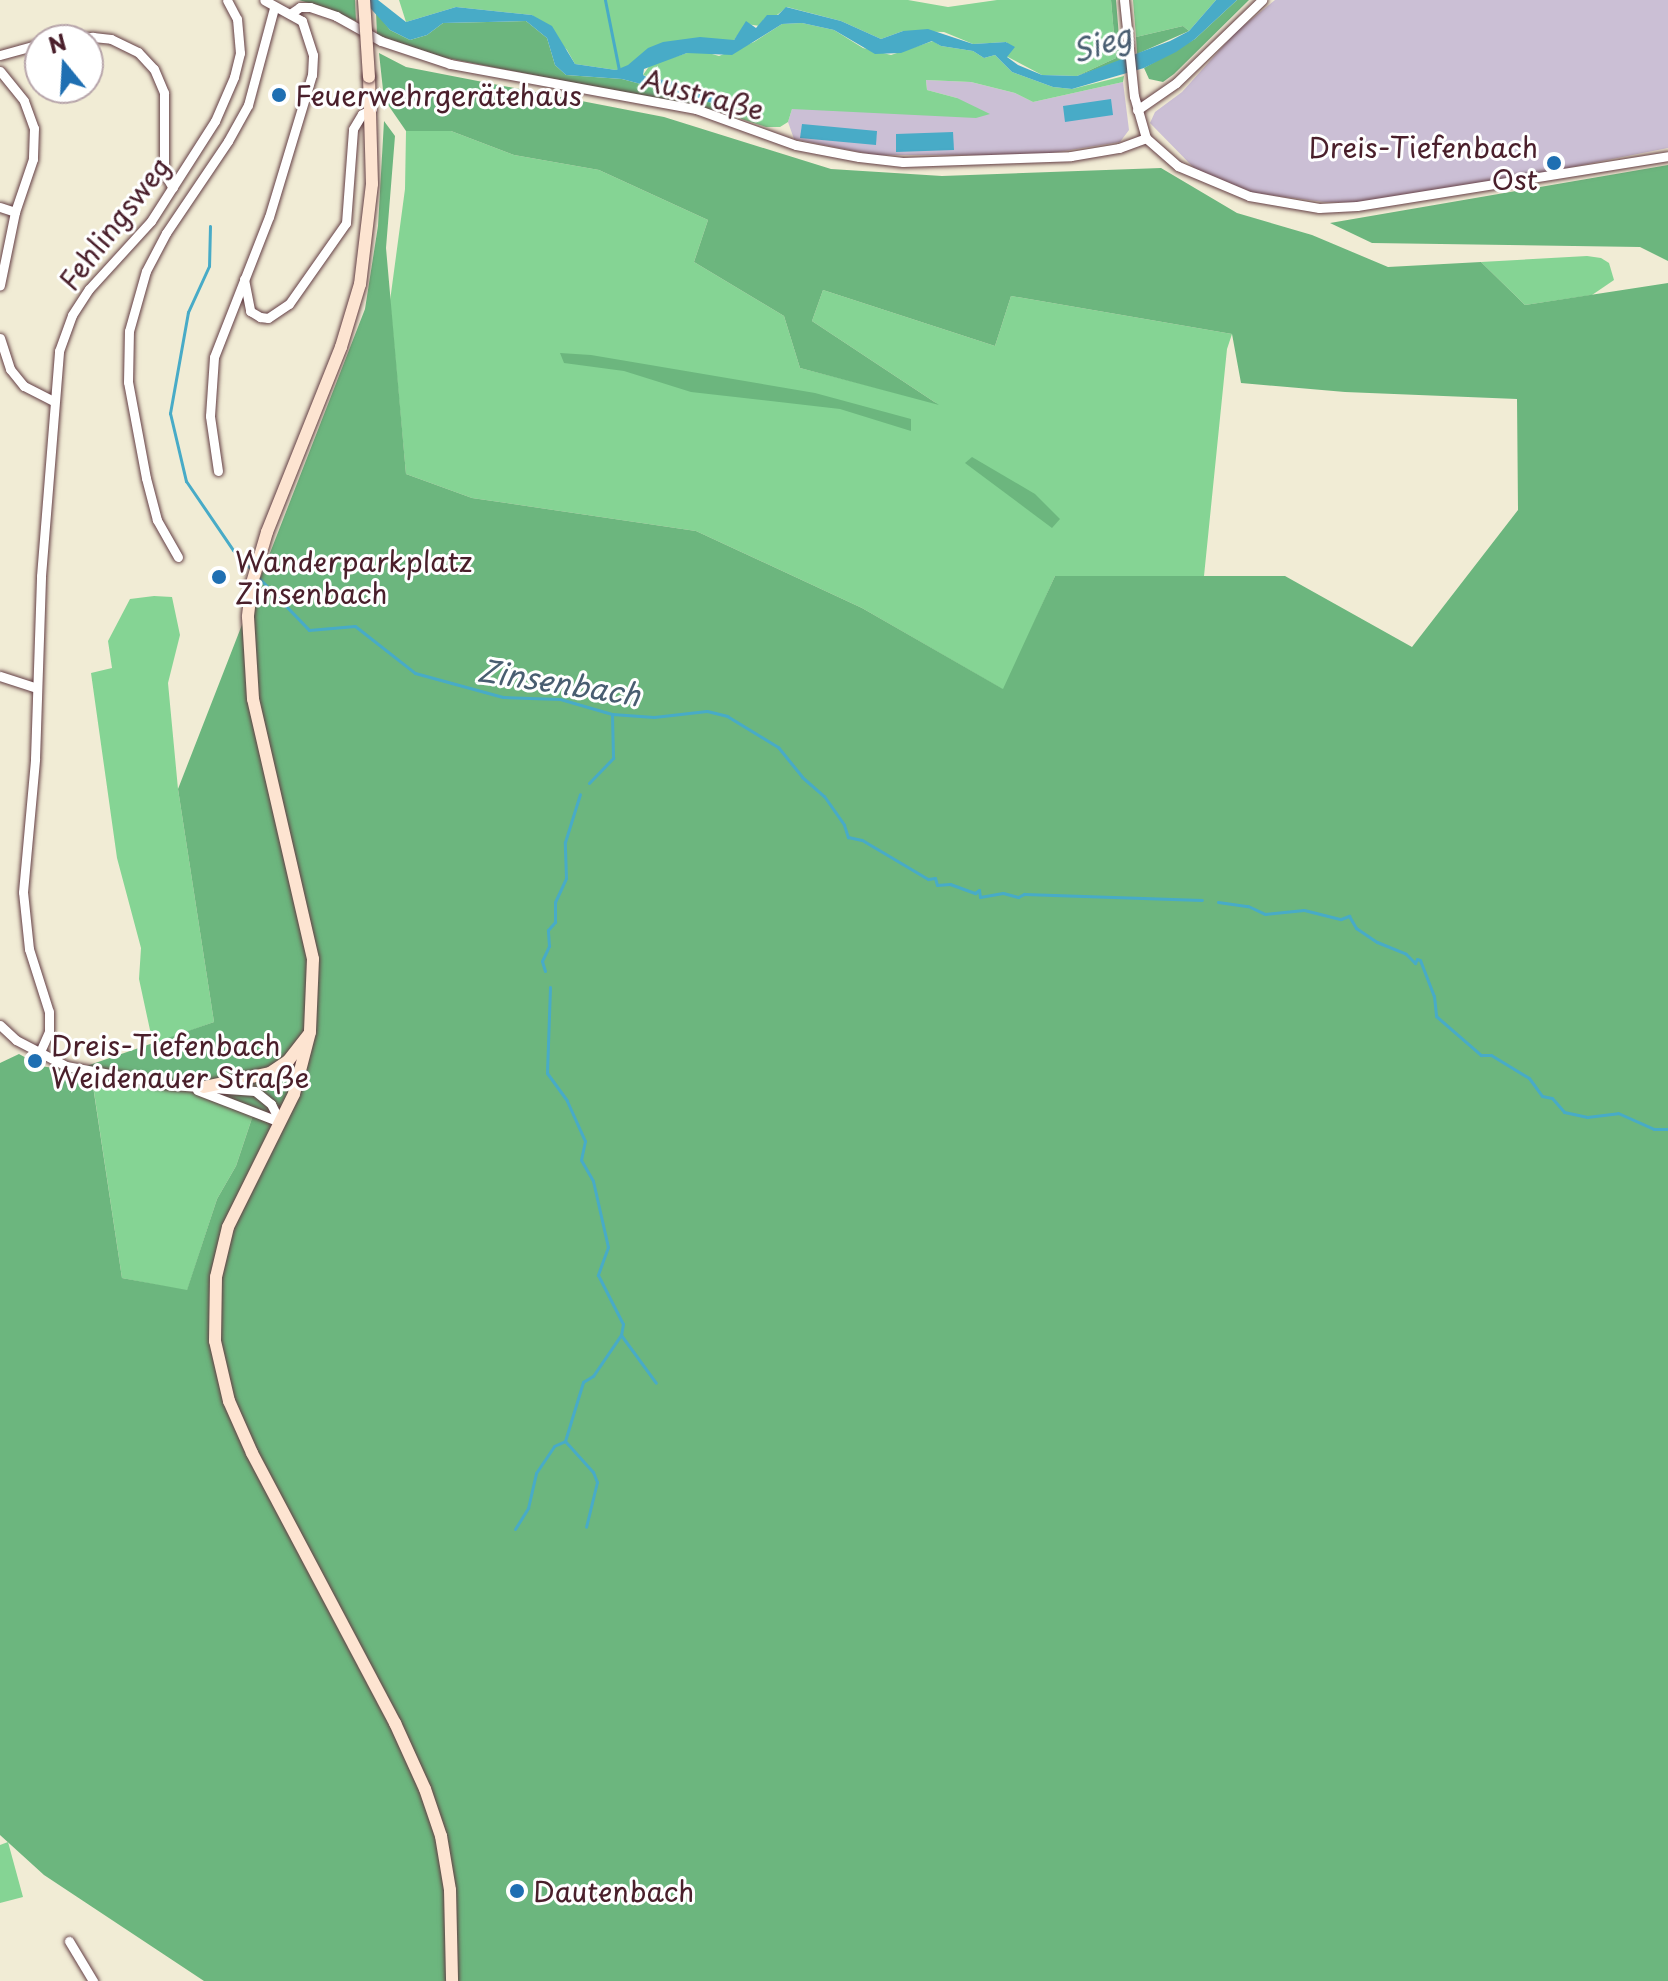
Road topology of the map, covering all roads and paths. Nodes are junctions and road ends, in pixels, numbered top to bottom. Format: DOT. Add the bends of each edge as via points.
graph roads {
  1 [pos="227,0"];
  2 [pos="264,0"];
  3 [pos="364,0"];
  4 [pos="1124,0"];
  5 [pos="1262,0"];
  6 [pos="274,8"];
  7 [pos="290,14"];
  8 [pos="104,39"];
  9 [pos="24,48"];
  10 [pos="0,55"];
  11 [pos="0,71"];
  12 [pos="372,109"];
  13 [pos="1137,110"];
  14 [pos="1146,138"];
  15 [pos="1668,156"];
  16 [pos="173,188"];
  17 [pos="0,207"];
  18 [pos="15,212"];
  19 [pos="244,279"];
  20 [pos="0,285"];
  21 [pos="0,338"];
  22 [pos="53,401"];
  23 [pos="218,471"];
  24 [pos="178,557"];
  25 [pos="0,676"];
  26 [pos="36,688"];
  27 [pos="0,1025"];
  28 [pos="310,1032"];
  29 [pos="39,1054"];
  30 [pos="190,1087"];
  31 [pos="204,1087"];
  32 [pos="280,1122"];
  33 [pos="69,1941"];
  34 [pos="93,1981"];
  35 [pos="452,1981"];
  1 -- 16 [label="street, Fehlingsweg" via="237,19 240,53 234,77 215,121"];
  2 -- 6 [label="street, Austraße"];
  3 -- 12 [label="street, bridge"];
  4 -- 13 [label="street"];
  5 -- 13 [label="street" via="1168,90"];
  6 -- 7 [label="street, Austraße"];
  6 -- 24 [label="street" via="248,105 166,233 146,271 129,331 128,382 146,478 157,520"];
  7 -- 14 [label="street, Austraße" via="310,7 381,41 450,64 696,109 796,145 859,157 903,162 1071,156"];
  7 -- 19 [label="street" via="308,30 312,75 269,217"];
  8 -- 16 [label="street" via="138,52 154,69 164,93 164,173"];
  9 -- 10 [label="street"];
  11 -- 18 [label="street" via="24,101 34,128 33,159"];
  12 -- 19 [label="street" via="353,129 346,223 289,304 268,318 260,317 250,311"];
  12 -- 28 [label="street" via="372,184 360,284 341,347 258,560 248,617 250,671 313,959"];
  13 -- 14 [label="street"];
  14 -- 15 [label="street" via="1178,166 1221,187 1319,208"];
  16 -- 22 [label="street, Fehlingsweg" via="72,315 59,351"];
  17 -- 18 [label="street"];
  18 -- 20 [label="street"];
  19 -- 23 [label="street" via="223,327 210,380"];
  21 -- 22 [label="street" via="10,369 24,386"];
  22 -- 26 [label="street, Fehlingsweg"];
  25 -- 26 [label="street"];
  26 -- 29 [label="street, Fehlingsweg" via="23,892 29,949 49,1012 49,1032"];
  27 -- 29 [label="street"];
  28 -- 31 [label="street" via="288,1061 270,1073"];
  28 -- 32 [label="street" via="300,1079"];
  29 -- 30 [label="street" via="91,1072"];
  30 -- 31 [label="street"];
  30 -- 32 [label="street"];
  31 -- 32 [label="street" via="255,1091 271,1104"];
  32 -- 35 [label="street" via="234,1211 223,1246 215,1300 220,1371 252,1453 425,1789 448,1870"];
  33 -- 34 [label="street"];
}
